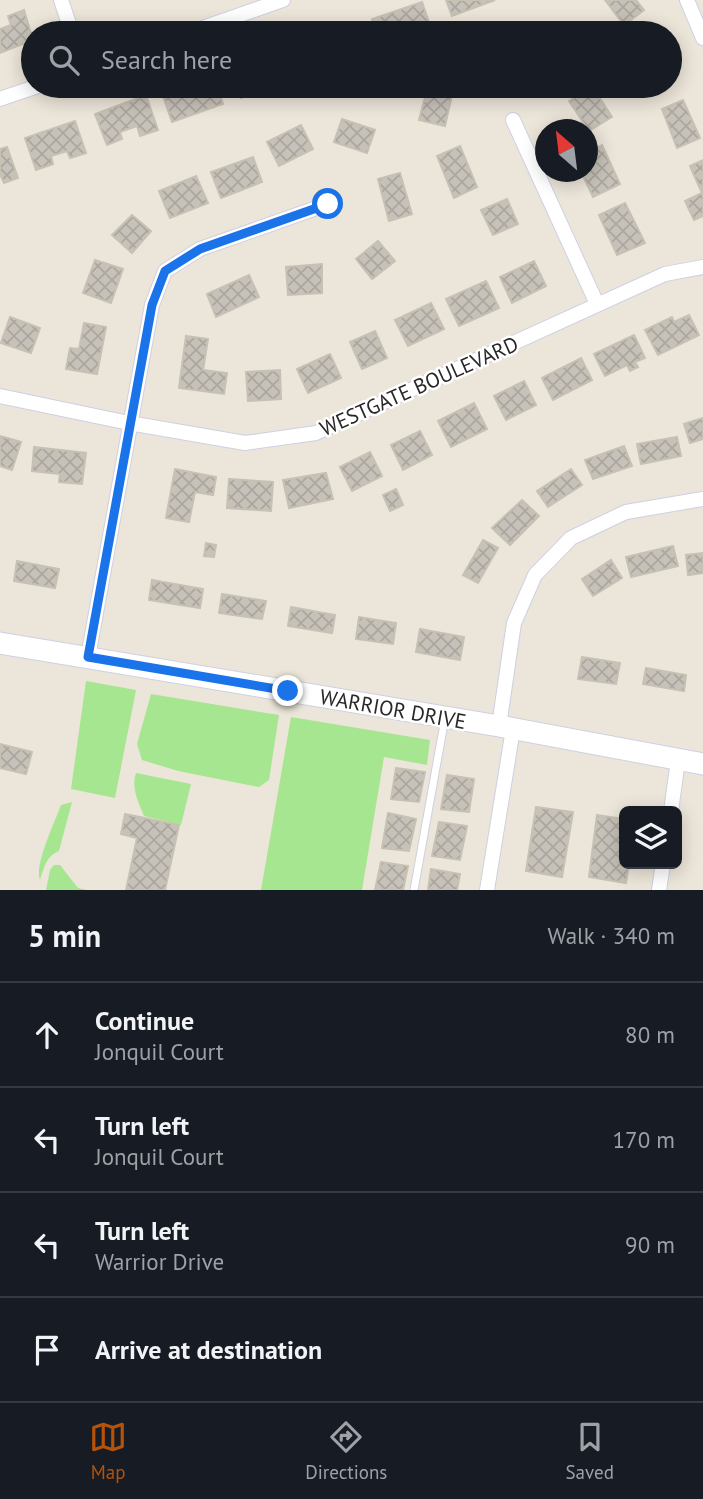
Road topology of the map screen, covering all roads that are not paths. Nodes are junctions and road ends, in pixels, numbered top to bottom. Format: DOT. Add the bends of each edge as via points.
graph roads {
  1 [pos="61,0"];
  2 [pos="283,0"];
  3 [pos="687,0"];
  4 [pos="68,21"];
  5 [pos="223,21"];
  6 [pos="703,38"];
  7 [pos="21,92"];
  8 [pos="0,99"];
  9 [pos="513,120"];
  10 [pos="328,204"];
  11 [pos="703,267"];
  12 [pos="597,304"];
  13 [pos="0,396"];
  14 [pos="129,423"];
  15 [pos="703,499"];
  16 [pos="0,643"];
  17 [pos="88,657"];
  18 [pos="445,717"];
  19 [pos="506,728"];
  20 [pos="678,760"];
  21 [pos="703,764"];
  22 [pos="672,806"];
  23 [pos="662,869"];
  24 [pos="414,890"];
  25 [pos="487,890"];
  26 [pos="659,890"];
  1 -- 4 [label="street"];
  2 -- 5 [label="street"];
  3 -- 6 [label="street"];
  7 -- 8 [label="street"];
  9 -- 12 [label="street"];
  10 -- 14 [label="street" via="200,249 165,271 152,305"];
  11 -- 12 [label="street, WESTGATE BOULEVARD" via="665,274"];
  12 -- 14 [label="street, WESTGATE BOULEVARD" via="316,433 245,443"];
  13 -- 14 [label="street, WESTGATE BOULEVARD"];
  14 -- 17 [label="street"];
  15 -- 19 [label="street" via="626,512 571,538 536,575 514,623"];
  16 -- 17 [label="street, WARRIOR DRIVE"];
  17 -- 18 [label="street, WARRIOR DRIVE"];
  18 -- 19 [label="street, WARRIOR DRIVE"];
  18 -- 24 [label="lane"];
  19 -- 20 [label="street, WARRIOR DRIVE"];
  19 -- 25 [label="street"];
  20 -- 21 [label="street, WARRIOR DRIVE"];
  20 -- 22 [label="street"];
  23 -- 26 [label="street"];
}
